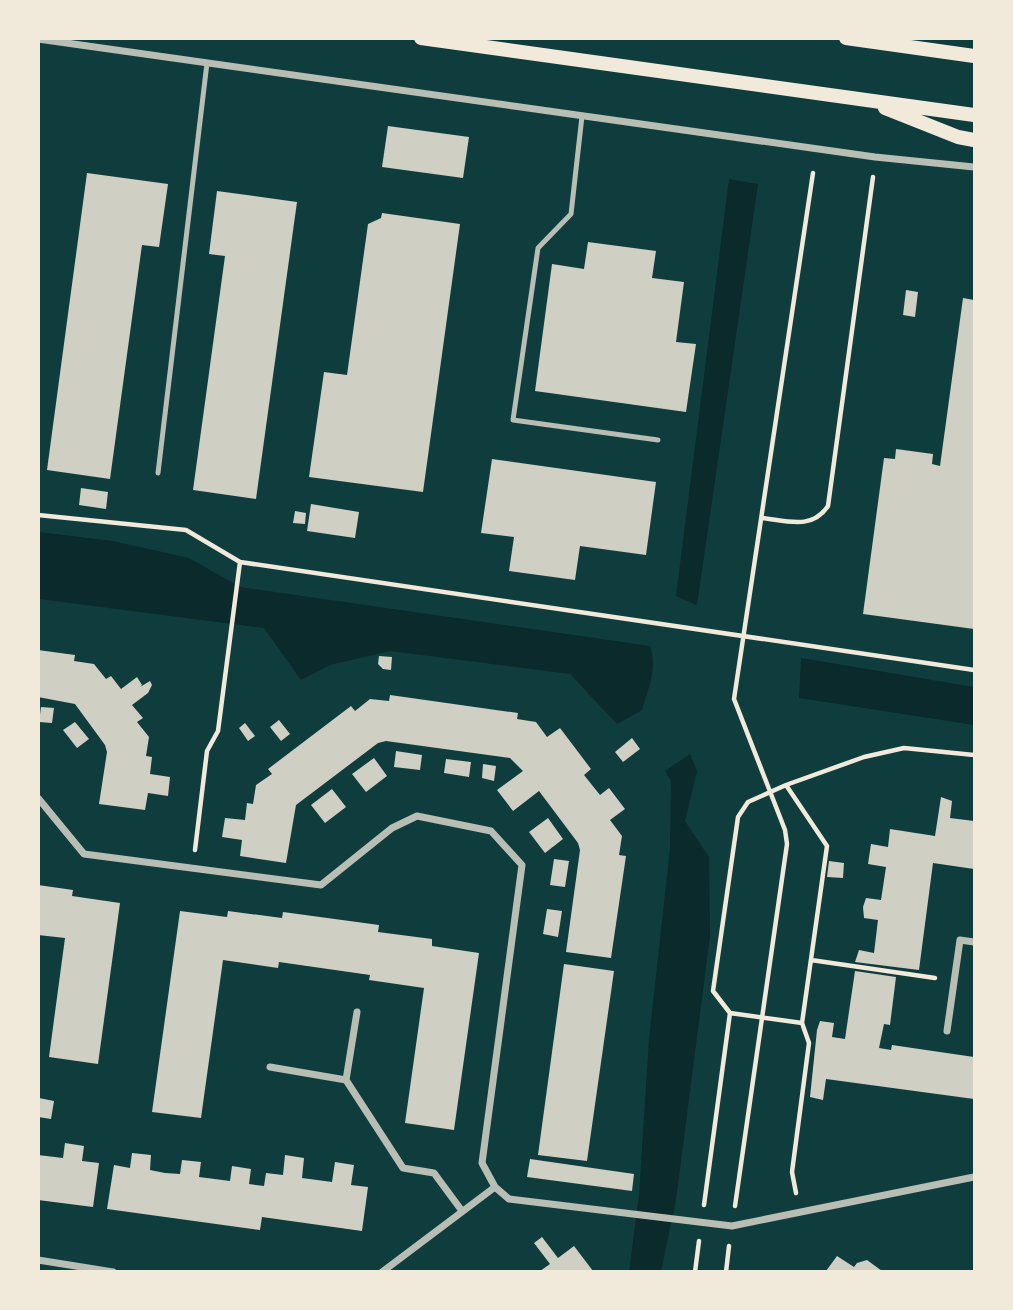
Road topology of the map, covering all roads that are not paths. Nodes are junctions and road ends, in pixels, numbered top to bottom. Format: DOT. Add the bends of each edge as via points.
graph roads {
  1 [pos="421,38"];
  2 [pos="846,38"];
  3 [pos="38,39"];
  4 [pos="975,56"];
  5 [pos="207,63"];
  6 [pos="864,100"];
  7 [pos="975,115"];
  8 [pos="582,116"];
  9 [pos="975,140"];
  10 [pos="975,167"];
  11 [pos="658,440"];
  12 [pos="158,473"];
  13 [pos="38,798"];
  14 [pos="975,942"];
  15 [pos="357,1012"];
  16 [pos="947,1031"];
  17 [pos="270,1067"];
  18 [pos="346,1080"];
  19 [pos="975,1177"];
  20 [pos="495,1187"];
  21 [pos="462,1211"];
  22 [pos="38,1260"];
  23 [pos="113,1272"];
  24 [pos="382,1272"];
  1 -- 6 [label="main road"];
  2 -- 4 [label="main road"];
  3 -- 5 [label="street"];
  5 -- 8 [label="street"];
  5 -- 12 [label="lane"];
  6 -- 7 [label="main road"];
  6 -- 9 [label="main road"];
  8 -- 10 [label="street"];
  8 -- 11 [label="lane" via="571,214 538,248 513,420"];
  13 -- 20 [label="street" via="84,854 321,885 392,828 417,816 491,831 522,865 482,1163"];
  14 -- 16 [label="street" via="960,940"];
  15 -- 18 [label="street"];
  17 -- 18 [label="street"];
  18 -- 21 [label="street" via="403,1168 434,1173"];
  19 -- 20 [label="street" via="732,1226 509,1199"];
  20 -- 21 [label="street"];
  21 -- 24 [label="street"];
  22 -- 23 [label="street"];
}
